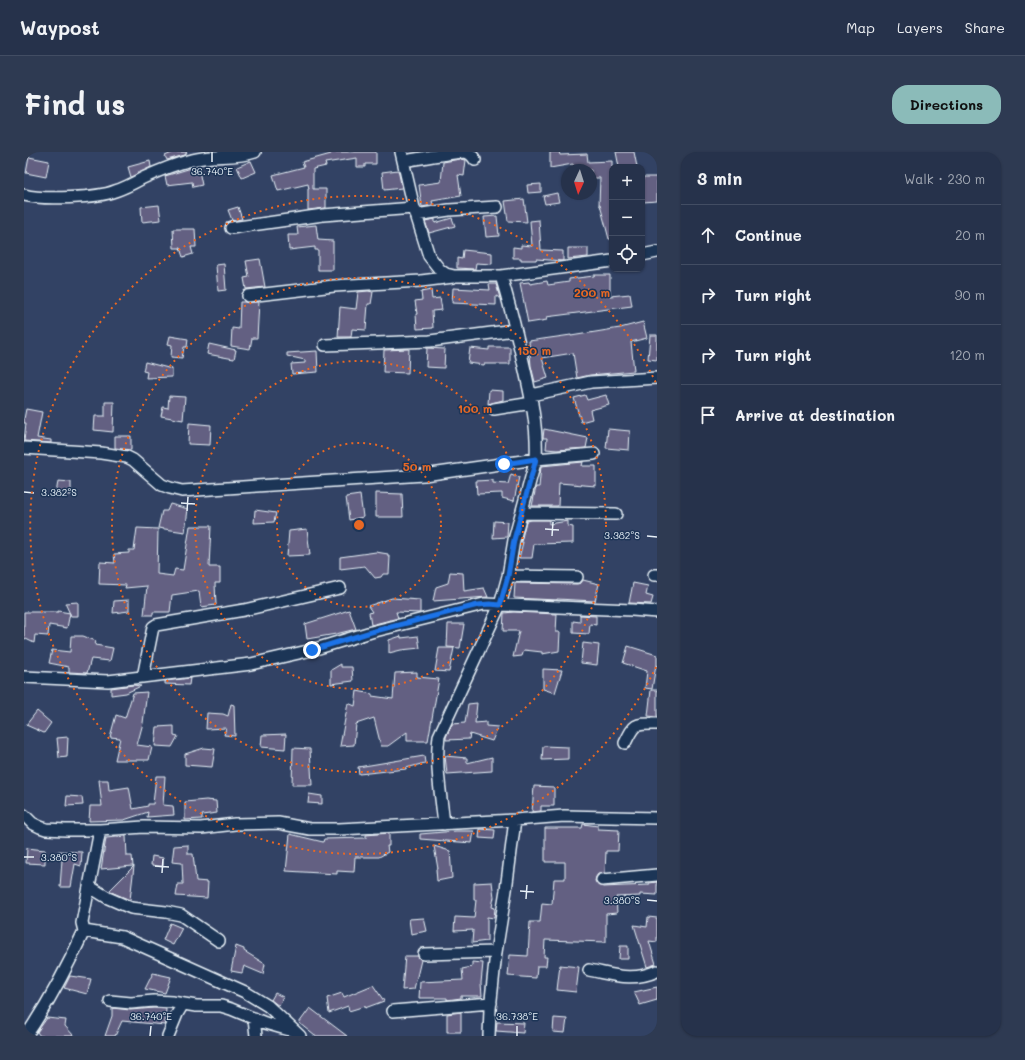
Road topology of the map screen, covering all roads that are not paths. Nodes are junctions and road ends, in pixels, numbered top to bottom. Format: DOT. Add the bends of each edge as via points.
graph roads {
  1 [pos="255,152"];
  2 [pos="402,156"];
  3 [pos="475,160"];
  4 [pos="24,195"];
  5 [pos="497,207"];
  6 [pos="415,212"];
  7 [pos="231,228"];
  8 [pos="657,252"];
  9 [pos="645,254"];
  10 [pos="609,261"];
  11 [pos="454,276"];
  12 [pos="502,276"];
  13 [pos="248,296"];
  14 [pos="515,330"];
  15 [pos="325,345"];
  16 [pos="657,378"];
  17 [pos="532,399"];
  18 [pos="494,409"];
  19 [pos="24,448"];
  20 [pos="594,454"];
  21 [pos="536,459"];
  22 [pos="522,513"];
  23 [pos="616,514"];
  24 [pos="508,576"];
  25 [pos="577,577"];
  26 [pos="340,588"];
  27 [pos="500,605"];
  28 [pos="657,612"];
  29 [pos="24,677"];
  30 [pos="143,677"];
  31 [pos="657,724"];
  32 [pos="625,743"];
  33 [pos="24,814"];
  34 [pos="657,818"];
  35 [pos="515,820"];
  36 [pos="444,824"];
  37 [pos="100,830"];
  38 [pos="657,875"];
  39 [pos="602,880"];
  40 [pos="90,887"];
  41 [pos="84,931"];
  42 [pos="219,941"];
  43 [pos="496,952"];
  44 [pos="424,954"];
  45 [pos="589,970"];
  46 [pos="657,971"];
  47 [pos="110,1002"];
  48 [pos="491,1003"];
  49 [pos="183,1004"];
  50 [pos="393,1011"];
  51 [pos="254,1018"];
  52 [pos="298,1034"];
  53 [pos="26,1036"];
  54 [pos="168,1036"];
  55 [pos="256,1036"];
  56 [pos="489,1036"];
  1 -- 4 [label="street" via="190,160 114,192 48,198"];
  2 -- 3 [label="street" via="465,152 472,155"];
  2 -- 6 [label="street"];
  5 -- 6 [label="street"];
  6 -- 7 [label="street" via="323,215"];
  6 -- 11 [label="street" via="429,256 440,270"];
  8 -- 9 [label="street"];
  10 -- 12 [label="street"];
  11 -- 12 [label="street"];
  11 -- 13 [label="street"];
  12 -- 14 [label="street"];
  14 -- 15 [label="street" via="430,341"];
  14 -- 17 [label="street"];
  16 -- 17 [label="street" via="592,382"];
  17 -- 18 [label="street"];
  17 -- 21 [label="street"];
  19 -- 21 [label="street" via="127,456 162,485 182,491 424,475"];
  20 -- 21 [label="street"];
  21 -- 22 [label="street"];
  22 -- 23 [label="street"];
  22 -- 24 [label="street"];
  24 -- 25 [label="street"];
  24 -- 27 [label="street"];
  26 -- 30 [label="street" via="244,610 156,625 153,627"];
  27 -- 28 [label="street"];
  27 -- 30 [label="street" via="478,605 251,664"];
  27 -- 36 [label="street" via="439,736 437,749"];
  29 -- 30 [label="street" via="108,680"];
  31 -- 32 [label="street" via="636,726"];
  33 -- 37 [label="street" via="32,823 46,829"];
  34 -- 35 [label="street" via="564,816"];
  35 -- 36 [label="street"];
  35 -- 43 [label="street"];
  36 -- 37 [label="street" via="322,830 285,824"];
  37 -- 40 [label="street"];
  38 -- 39 [label="street"];
  40 -- 41 [label="street" via="82,923"];
  40 -- 42 [label="street" via="131,908 180,915"];
  41 -- 52 [label="street" via="122,937 245,992 268,1006"];
  41 -- 53 [label="street" via="55,991"];
  43 -- 44 [label="street"];
  43 -- 48 [label="street"];
  45 -- 46 [label="street" via="634,977"];
  47 -- 49 [label="street"];
  48 -- 50 [label="street"];
  48 -- 56 [label="street"];
  49 -- 51 [label="street" via="221,1006"];
  49 -- 54 [label="street"];
  51 -- 52 [label="street"];
  51 -- 55 [label="street"];
}
